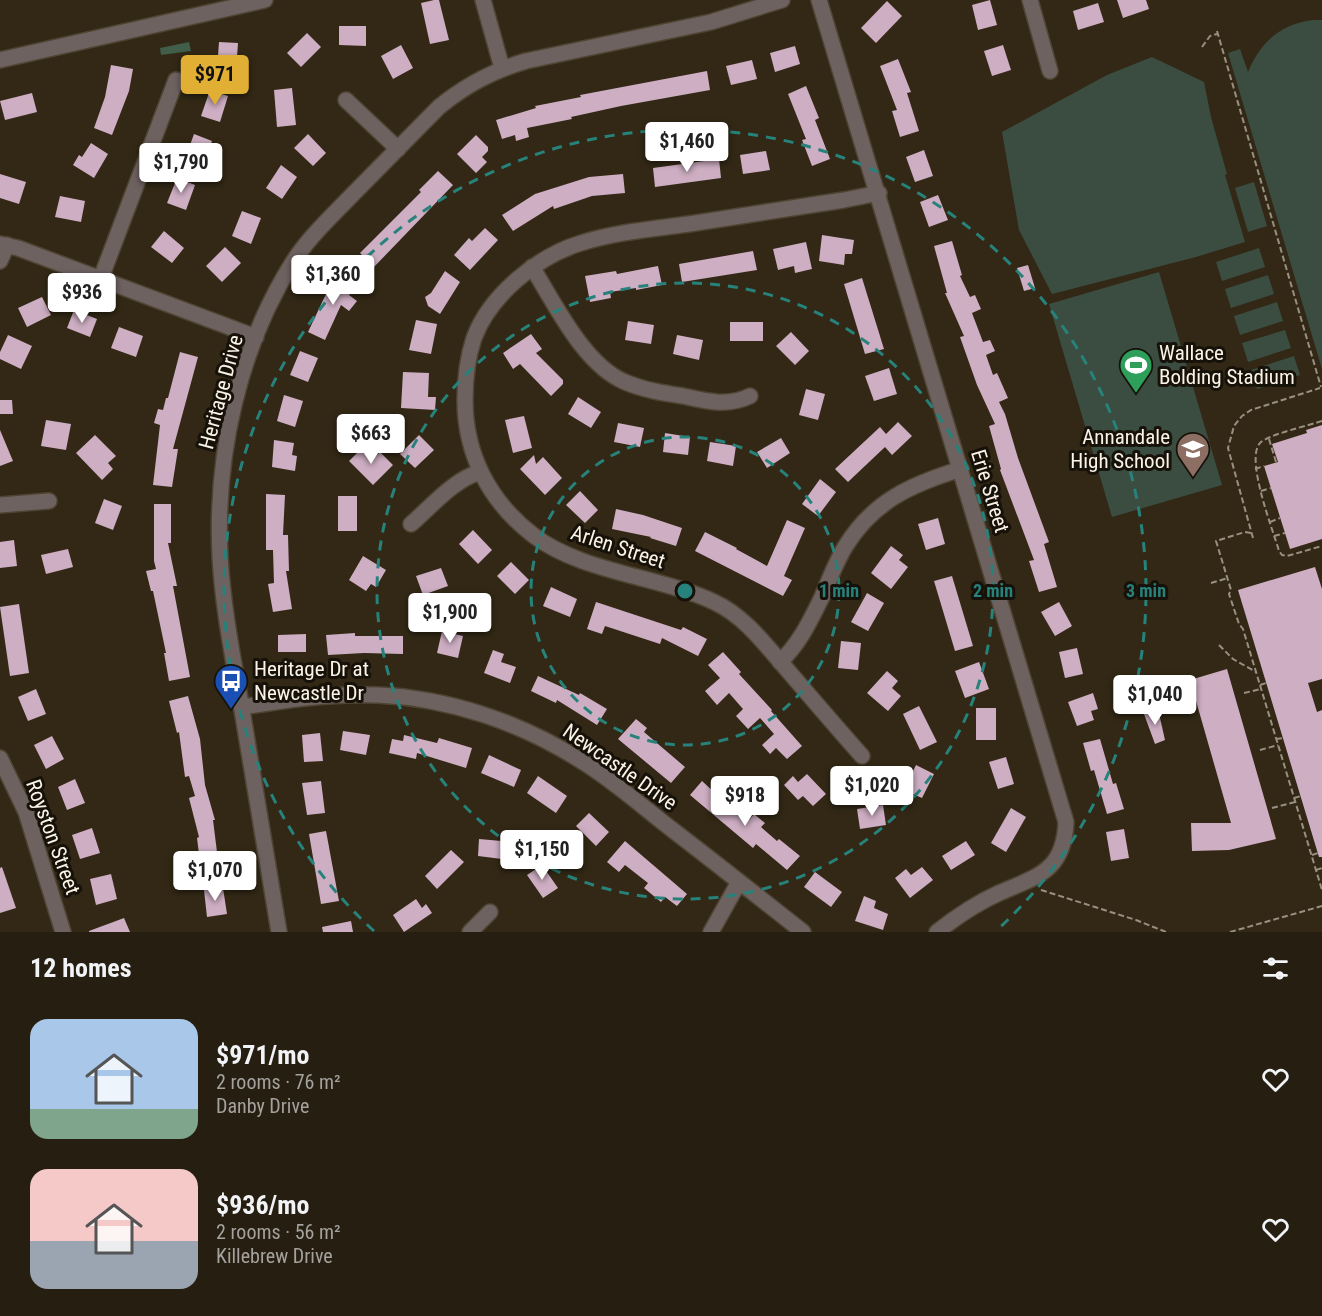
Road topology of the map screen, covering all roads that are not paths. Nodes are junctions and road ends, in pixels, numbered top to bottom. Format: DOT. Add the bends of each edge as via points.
graph roads {
  1 [pos="265,0"];
  2 [pos="483,0"];
  3 [pos="782,0"];
  4 [pos="819,0"];
  5 [pos="1030,0"];
  6 [pos="0,60"];
  7 [pos="502,68"];
  8 [pos="1050,71"];
  9 [pos="176,80"];
  10 [pos="346,100"];
  11 [pos="398,149"];
  12 [pos="879,193"];
  13 [pos="3,244"];
  14 [pos="0,261"];
  15 [pos="532,267"];
  16 [pos="101,278"];
  17 [pos="256,337"];
  18 [pos="750,396"];
  19 [pos="961,469"];
  20 [pos="480,472"];
  21 [pos="49,501"];
  22 [pos="0,505"];
  23 [pos="411,524"];
  24 [pos="780,662"];
  25 [pos="242,707"];
  26 [pos="862,756"];
  27 [pos="0,758"];
  28 [pos="739,882"];
  29 [pos="490,912"];
  30 [pos="63,932"];
  31 [pos="279,932"];
  32 [pos="470,932"];
  33 [pos="711,932"];
  34 [pos="802,932"];
  35 [pos="937,932"];
  1 -- 6 [label="street"];
  2 -- 7 [label="street"];
  3 -- 7 [label="street, Heritage Drive" via="711,22"];
  4 -- 12 [label="street, Erie Street"];
  5 -- 8 [label="street"];
  7 -- 11 [label="street, Heritage Drive" via="458,91"];
  9 -- 16 [label="street"];
  10 -- 11 [label="street"];
  11 -- 17 [label="street, Heritage Drive" via="324,224 294,261"];
  12 -- 15 [label="street, Arlen Street" via="594,239 551,255"];
  12 -- 19 [label="street, Erie Street"];
  13 -- 14 [label="street"];
  13 -- 16 [label="street"];
  15 -- 18 [label="street" via="584,350 609,374 643,389 714,403"];
  15 -- 20 [label="street, Arlen Street" via="492,308 472,348 465,413"];
  16 -- 17 [label="street"];
  17 -- 25 [label="street, Heritage Drive" via="232,415 220,495 221,570"];
  19 -- 24 [label="street" via="910,487 874,512 858,529 803,636"];
  19 -- 35 [label="street, Erie Street" via="1066,822 1066,838 1054,864 1044,873 972,907"];
  20 -- 23 [label="street" via="458,483"];
  20 -- 24 [label="street, Arlen Street" via="516,521 544,543 573,557 717,603 736,616"];
  21 -- 22 [label="street"];
  24 -- 26 [label="street, Arlen Street"];
  25 -- 28 [label="street, Newcastle Drive" via="306,697 379,695 413,698 486,716 519,728 584,763"];
  25 -- 31 [label="street, Heritage Drive"];
  27 -- 30 [label="street, Royston Street" via="26,812"];
  28 -- 33 [label="street"];
  28 -- 34 [label="street, Newcastle Drive"];
  29 -- 32 [label="street"];
}
